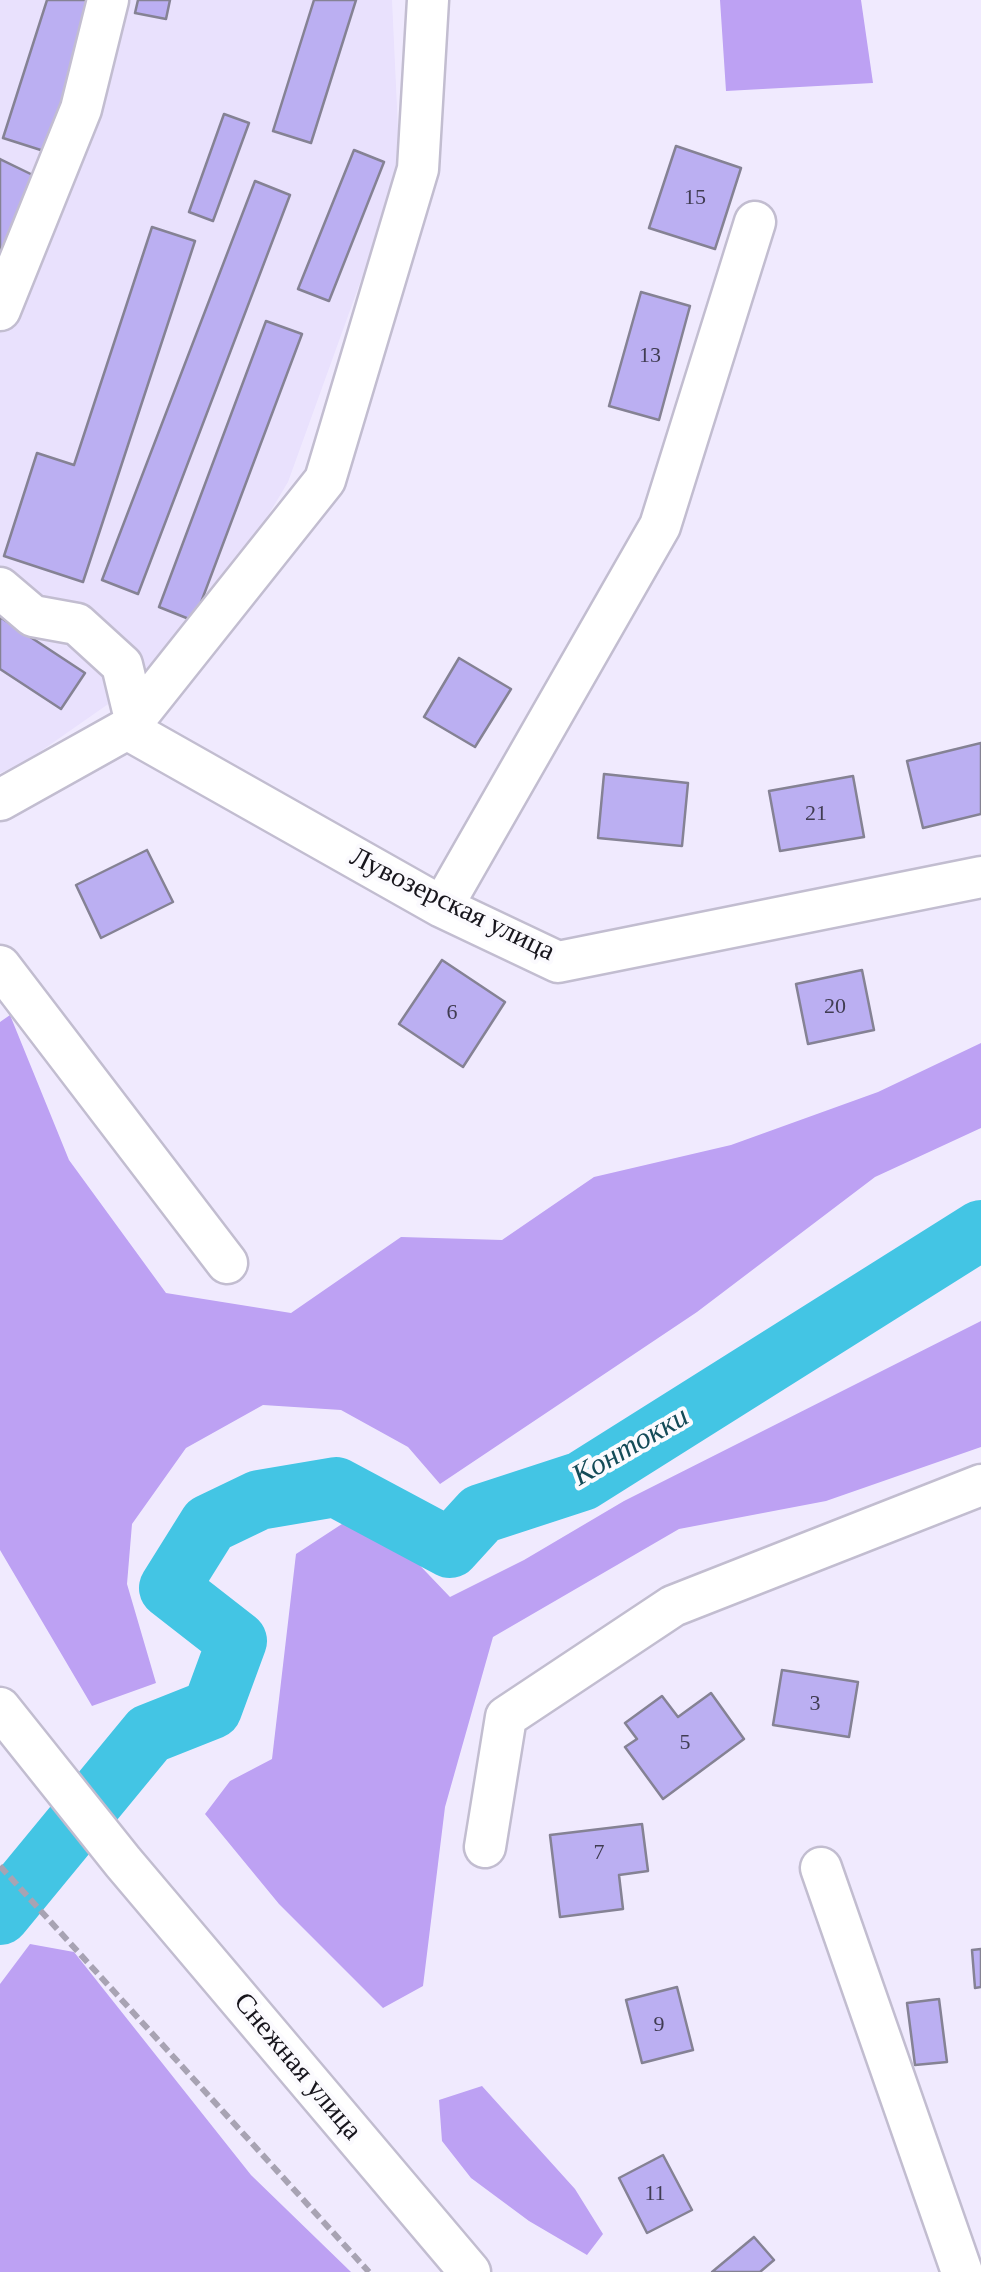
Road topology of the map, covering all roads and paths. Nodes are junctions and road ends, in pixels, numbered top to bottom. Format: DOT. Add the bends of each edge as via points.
graph roads {
  1 [pos="108,0"];
  2 [pos="428,0"];
  3 [pos="755,222"];
  4 [pos="0,310"];
  5 [pos="0,588"];
  6 [pos="131,724"];
  7 [pos="0,800"];
  8 [pos="981,877"];
  9 [pos="442,907"];
  10 [pos="0,966"];
  11 [pos="227,1263"];
  12 [pos="981,1485"];
  13 [pos="0,1708"];
  14 [pos="486,1847"];
  15 [pos="0,1866"];
  16 [pos="822,1868"];
  17 [pos="369,2272"];
  18 [pos="470,2272"];
  19 [pos="962,2272"];
  1 -- 4 [label="street" via="82,109"];
  2 -- 6 [label="street" via="418,169 325,480"];
  3 -- 9 [label="street" via="660,526"];
  5 -- 6 [label="street" via="33,616 77,624 122,664"];
  6 -- 7 [label="street"];
  6 -- 9 [label="street, Лувозерская улица"];
  8 -- 9 [label="street, Лувозерская улица" via="558,962"];
  10 -- 11 [label="street"];
  12 -- 14 [label="street" via="673,1606 506,1717"];
  13 -- 18 [label="street, Снежная улица"];
  15 -- 17 [label="path"];
  16 -- 19 [label="street"];
}
